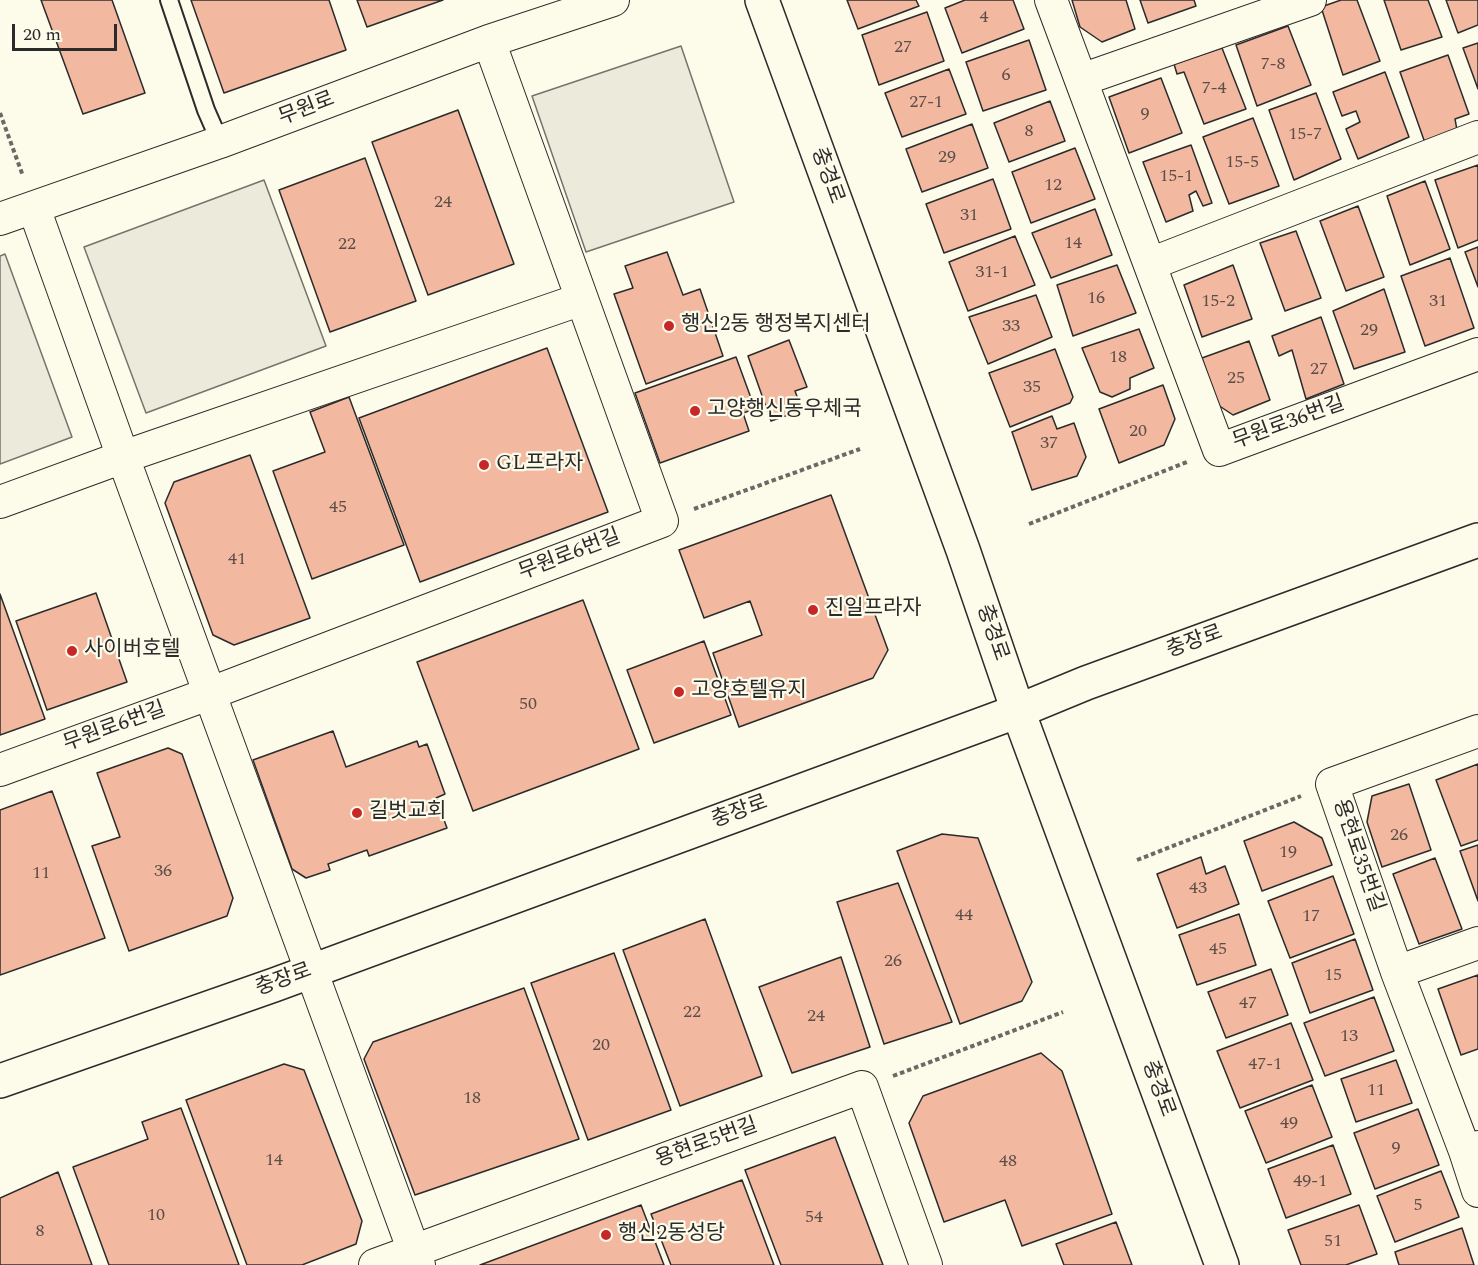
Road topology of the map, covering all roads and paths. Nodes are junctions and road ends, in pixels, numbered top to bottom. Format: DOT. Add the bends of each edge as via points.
graph roads {
  1 [pos="169,0"];
  2 [pos="613,0"];
  3 [pos="762,0"];
  4 [pos="1051,0"];
  5 [pos="1310,0"];
  6 [pos="489,41"];
  7 [pos="1081,80"];
  8 [pos="0,113"];
  9 [pos="1478,137"];
  10 [pos="220,142"];
  11 [pos="30,197"];
  12 [pos="0,219"];
  13 [pos="1150,264"];
  14 [pos="582,299"];
  15 [pos="1478,354"];
  16 [pos="860,449"];
  17 [pos="1219,450"];
  18 [pos="123,457"];
  19 [pos="0,502"];
  20 [pos="662,521"];
  21 [pos="1029,524"];
  22 [pos="1478,540"];
  23 [pos="211,693"];
  24 [pos="1018,711"];
  25 [pos="1478,731"];
  26 [pos="0,770"];
  27 [pos="1332,784"];
  28 [pos="1137,860"];
  29 [pos="1478,942"];
  30 [pos="312,971"];
  31 [pos="1397,972"];
  32 [pos="1063,1012"];
  33 [pos="0,1081"];
  34 [pos="862,1087"];
  35 [pos="1471,1149"];
  36 [pos="1478,1191"];
  37 [pos="417,1258"];
  38 [pos="375,1265"];
  39 [pos="926,1265"];
  40 [pos="1222,1265"];
  1 -- 10 [label="lane"];
  2 -- 6 [label="street, 무원로"];
  3 -- 24 [label="main road, 충경로"];
  4 -- 7 [label="street, 무원로36번길"];
  5 -- 7 [label="street"];
  6 -- 10 [label="street, 무원로"];
  6 -- 14 [label="street"];
  7 -- 13 [label="street, 무원로36번길"];
  8 -- 11 [label="path"];
  9 -- 13 [label="street"];
  10 -- 11 [label="street, 무원로"];
  11 -- 12 [label="street, 무원로"];
  11 -- 18 [label="street"];
  13 -- 17 [label="street, 무원로36번길"];
  14 -- 18 [label="street"];
  14 -- 20 [label="street"];
  15 -- 17 [label="street, 무원로36번길"];
  16 -- 20 [label="path"];
  17 -- 21 [label="path"];
  18 -- 19 [label="street"];
  18 -- 23 [label="street"];
  20 -- 23 [label="street, 무원로6번길"];
  22 -- 24 [label="main road, 충장로"];
  23 -- 26 [label="street, 무원로6번길"];
  23 -- 30 [label="street"];
  24 -- 30 [label="main road, 충장로"];
  24 -- 40 [label="main road, 충경로"];
  25 -- 27 [label="street, 용현로35번길"];
  27 -- 28 [label="path"];
  27 -- 31 [label="street, 용현로35번길"];
  29 -- 31 [label="street"];
  30 -- 33 [label="main road, 충장로"];
  30 -- 37 [label="street"];
  31 -- 35 [label="street, 용현로35번길"];
  32 -- 34 [label="path"];
  34 -- 37 [label="street, 용현로5번길"];
  34 -- 39 [label="street"];
  35 -- 36 [label="street, 용현로35번길"];
  37 -- 38 [label="street, 용현로5번길"];
}
